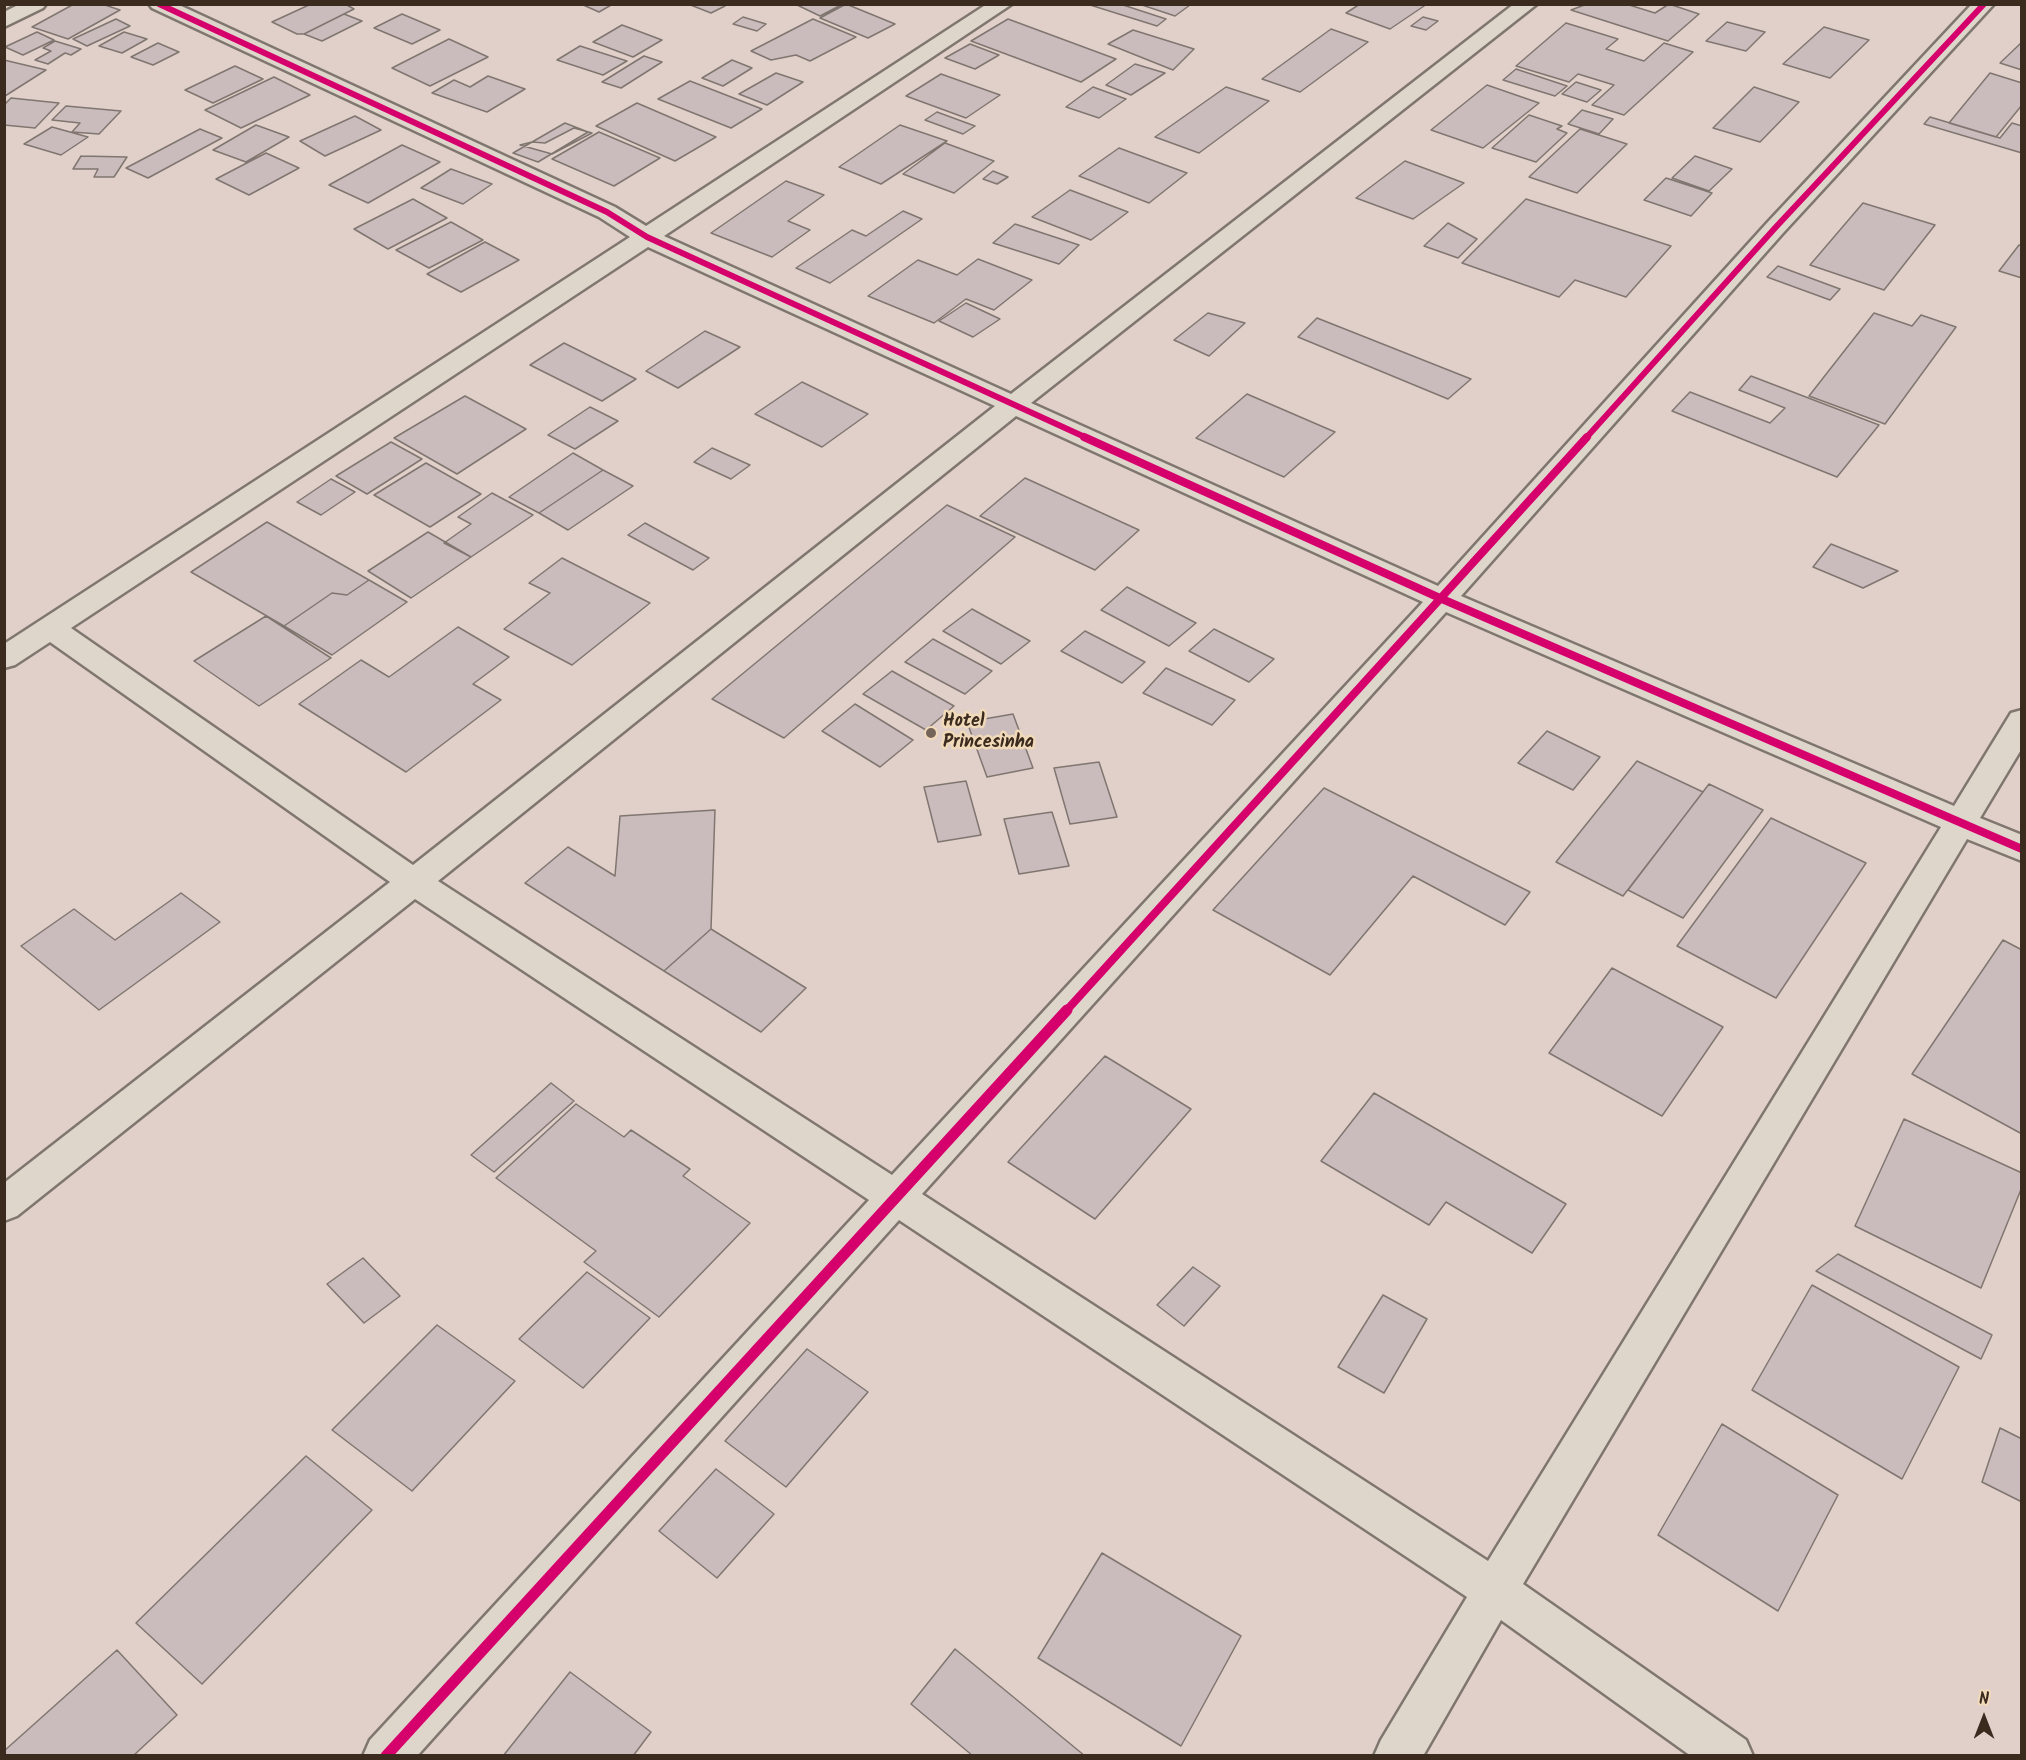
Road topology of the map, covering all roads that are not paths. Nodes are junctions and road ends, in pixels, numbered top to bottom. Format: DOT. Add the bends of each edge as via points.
graph roads {
  1 [pos="36,4"];
  2 [pos="159,4"];
  3 [pos="1002,4"];
  4 [pos="1527,4"];
  5 [pos="1984,4"];
  6 [pos="4,21"];
  7 [pos="647,237"];
  8 [pos="1013,405"];
  9 [pos="1442,599"];
  10 [pos="51,628"];
  11 [pos="4,658"];
  12 [pos="2022,721"];
  13 [pos="1960,822"];
  14 [pos="2022,849"];
  15 [pos="414,882"];
  16 [pos="893,1198"];
  17 [pos="4,1205"];
  18 [pos="1495,1590"];
  19 [pos="386,1755"];
  20 [pos="1397,1755"];
  21 [pos="1730,1755"];
  1 -- 6 [label="street"];
  2 -- 7 [label="street" via="607,212"];
  3 -- 7 [label="street"];
  4 -- 8 [label="street"];
  5 -- 9 [label="street" via="1774,228"];
  7 -- 8 [label="street"];
  7 -- 10 [label="street"];
  8 -- 9 [label="street"];
  8 -- 15 [label="street"];
  9 -- 13 [label="street"];
  9 -- 16 [label="street"];
  10 -- 11 [label="street"];
  10 -- 15 [label="street"];
  12 -- 13 [label="street"];
  13 -- 14 [label="street"];
  13 -- 18 [label="street"];
  15 -- 16 [label="street"];
  15 -- 17 [label="street"];
  16 -- 18 [label="street"];
  16 -- 19 [label="street"];
  18 -- 20 [label="street"];
  18 -- 21 [label="street"];
}
